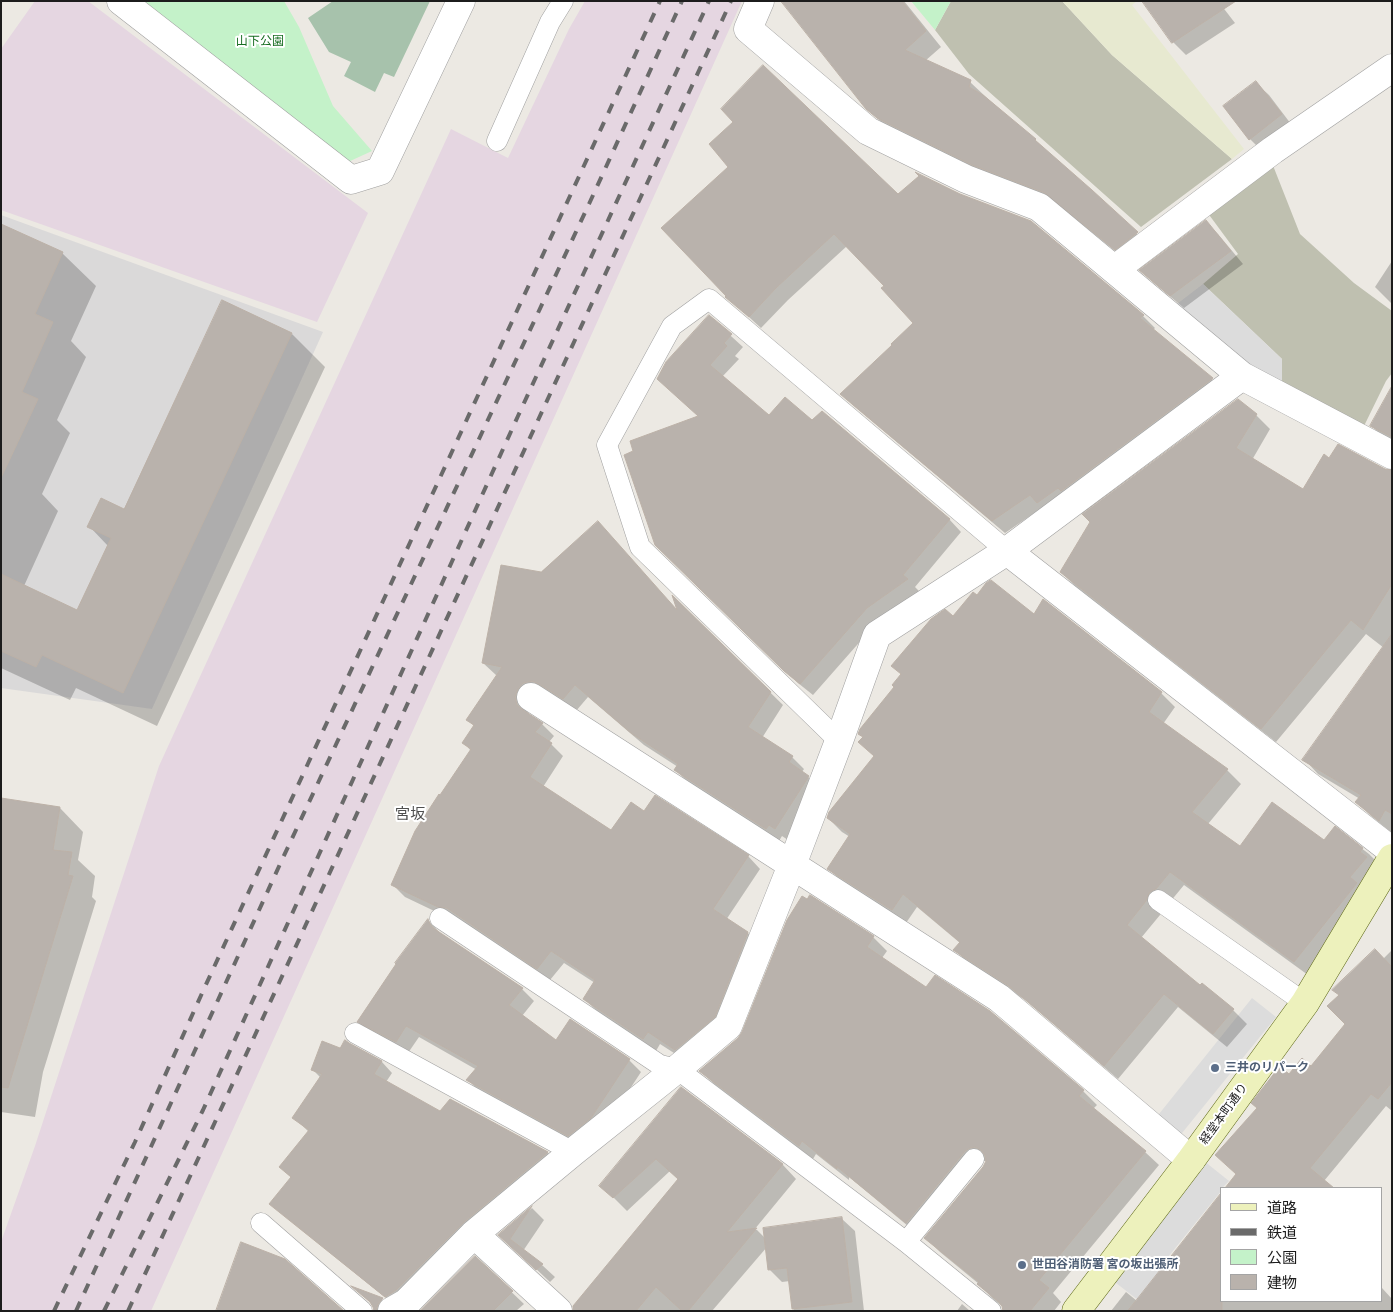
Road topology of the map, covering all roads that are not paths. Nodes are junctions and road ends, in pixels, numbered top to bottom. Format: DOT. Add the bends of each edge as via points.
graph roads {
  1 [pos="121,1"];
  2 [pos="461,1"];
  3 [pos="563,1"];
  4 [pos="760,1"];
  5 [pos="1392,68"];
  6 [pos="497,141"];
  7 [pos="1115,269"];
  8 [pos="1242,376"];
  9 [pos="1392,455"];
  10 [pos="1007,551"];
  11 [pos="531,697"];
  12 [pos="839,741"];
  13 [pos="1392,851"];
  14 [pos="1392,858"];
  15 [pos="792,865"];
  16 [pos="1158,900"];
  17 [pos="440,918"];
  18 [pos="1305,1002"];
  19 [pos="355,1033"];
  20 [pos="678,1068"];
  21 [pos="572,1152"];
  22 [pos="974,1159"];
  23 [pos="1190,1160"];
  24 [pos="261,1223"];
  25 [pos="474,1234"];
  26 [pos="906,1242"];
  27 [pos="362,1311"];
  28 [pos="392,1311"];
  29 [pos="558,1311"];
  30 [pos="991,1311"];
  31 [pos="1076,1311"];
  1 -- 2 [label="street" via="351,180 380,171"];
  3 -- 6 [label="lane" via="550,22"];
  4 -- 7 [label="street" via="748,29 868,130 966,180 1039,207"];
  5 -- 7 [label="street" via="1273,150"];
  7 -- 8 [label="street"];
  8 -- 9 [label="street"];
  8 -- 10 [label="street"];
  10 -- 12 [label="street" via="877,634"];
  10 -- 12 [label="lane" via="709,299 672,326 607,445 640,546"];
  10 -- 13 [label="street"];
  11 -- 15 [label="street"];
  12 -- 15 [label="street"];
  14 -- 18 [label="main road, 経堂本町通り"];
  15 -- 20 [label="street" via="728,1026"];
  15 -- 23 [label="street" via="999,998"];
  16 -- 18 [label="lane"];
  17 -- 20 [label="lane" via="660,1065"];
  18 -- 23 [label="main road, 経堂本町通り"];
  19 -- 21 [label="lane"];
  20 -- 21 [label="street"];
  20 -- 26 [label="lane"];
  21 -- 25 [label="street"];
  22 -- 26 [label="lane"];
  23 -- 31 [label="main road, 経堂本町通り"];
  24 -- 27 [label="lane"];
  25 -- 28 [label="street" via="406,1302"];
  25 -- 29 [label="street"];
  26 -- 30 [label="lane"];
}
